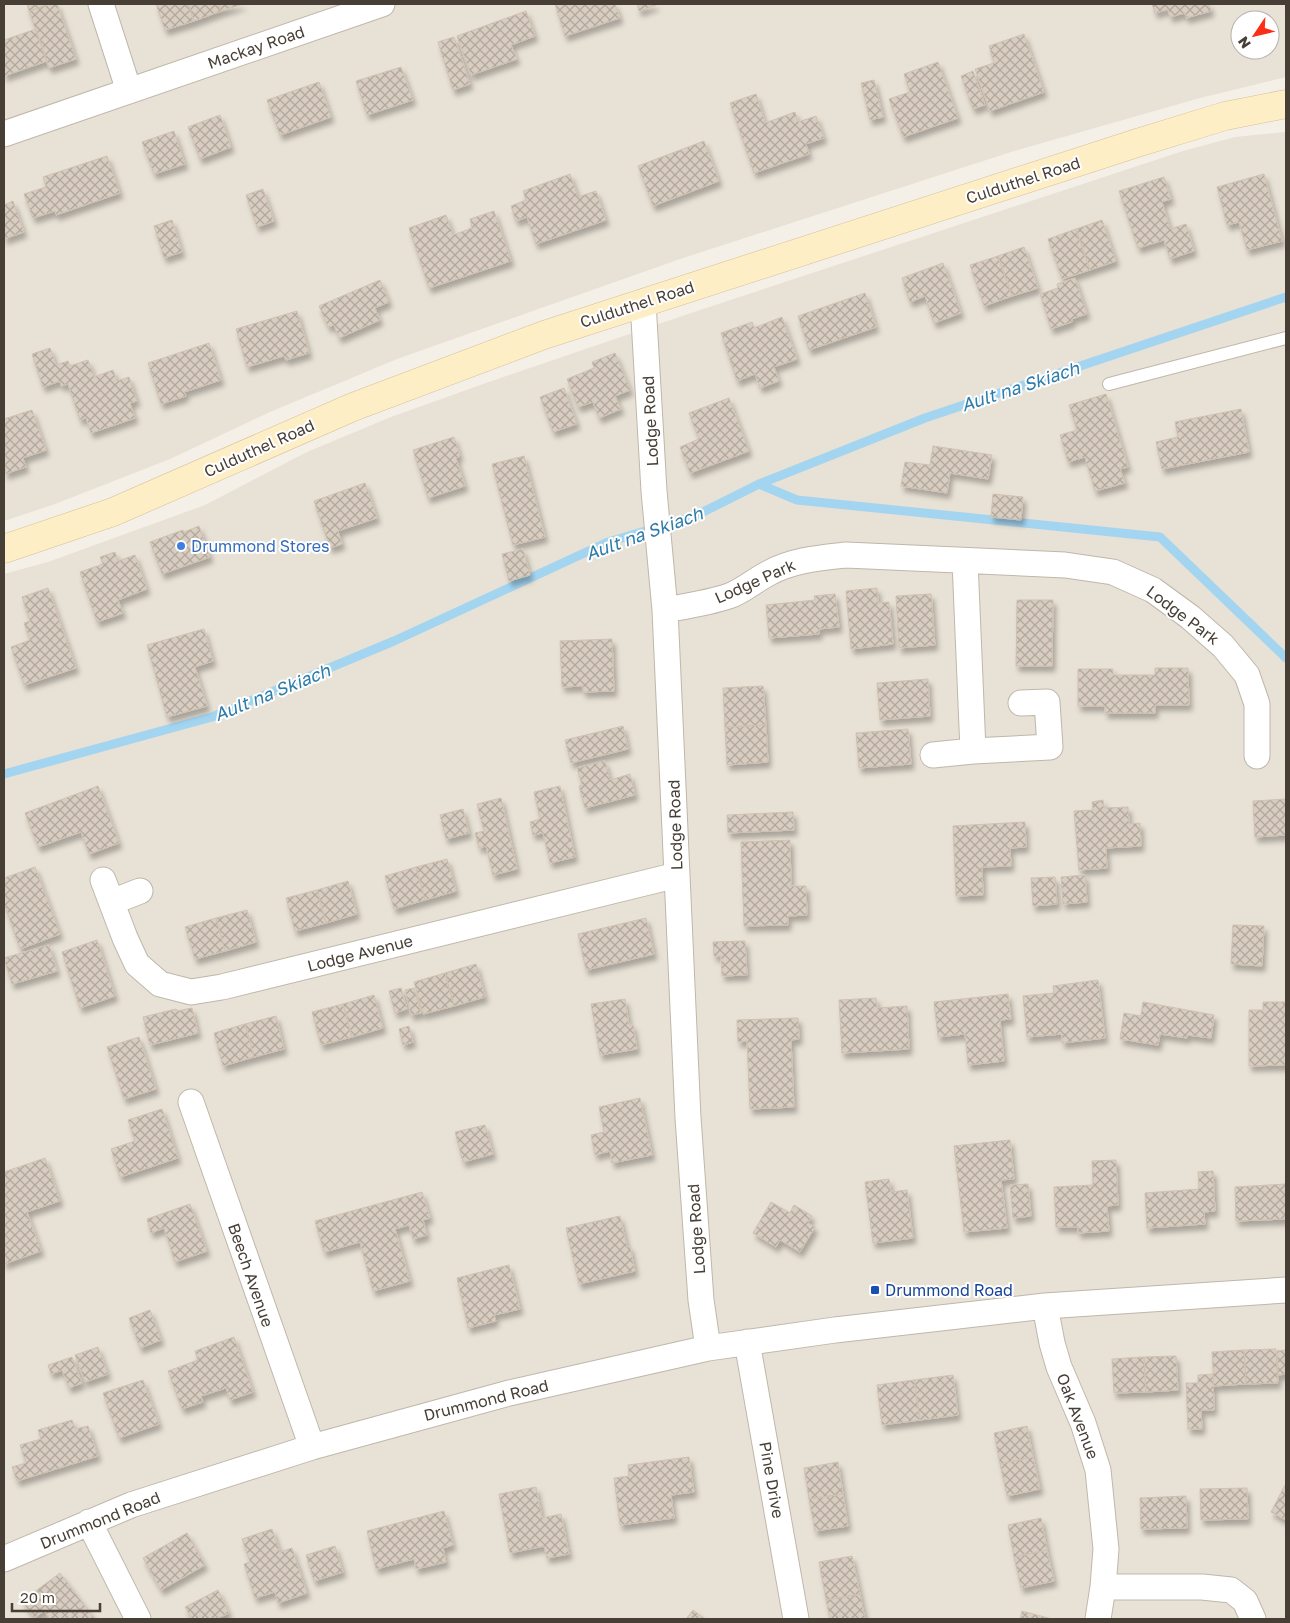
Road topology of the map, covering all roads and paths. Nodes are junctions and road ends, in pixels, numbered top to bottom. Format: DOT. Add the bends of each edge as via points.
graph roads {
  1 [pos="101,4"];
  2 [pos="382,4"];
  3 [pos="130,91"];
  4 [pos="1286,104"];
  5 [pos="4,134"];
  6 [pos="643,302"];
  7 [pos="1286,338"];
  8 [pos="1109,384"];
  9 [pos="4,549"];
  10 [pos="965,561"];
  11 [pos="665,610"];
  12 [pos="1021,703"];
  13 [pos="973,751"];
  14 [pos="933,755"];
  15 [pos="1257,756"];
  16 [pos="677,875"];
  17 [pos="140,891"];
  18 [pos="191,1102"];
  19 [pos="1286,1290"];
  20 [pos="1045,1306"];
  21 [pos="748,1342"];
  22 [pos="708,1348"];
  23 [pos="312,1447"];
  24 [pos="89,1522"];
  25 [pos="4,1559"];
  26 [pos="1104,1586"];
  27 [pos="138,1619"];
  28 [pos="796,1619"];
  29 [pos="1098,1619"];
  30 [pos="1253,1619"];
  1 -- 3 [label="street"];
  2 -- 3 [label="street, Mackay Road"];
  3 -- 5 [label="street, Mackay Road"];
  4 -- 6 [label="main road, Culduthel Road" via="1225,116 1146,140"];
  6 -- 9 [label="main road, Culduthel Road" via="544,335 353,407 113,512"];
  6 -- 11 [label="street, Lodge Road"];
  7 -- 8 [label="lane"];
  10 -- 11 [label="street, Lodge Park" via="846,555 811,558 770,572 730,595"];
  10 -- 13 [label="street"];
  10 -- 15 [label="street, Lodge Park" via="1065,565 1113,572 1153,590 1223,646 1248,675 1257,704"];
  11 -- 16 [label="street, Lodge Road"];
  12 -- 13 [label="street" via="1048,702 1050,747"];
  13 -- 14 [label="street"];
  16 -- 17 [label="street, Lodge Avenue" via="191,992 160,984 137,964 108,891"];
  16 -- 22 [label="street, Lodge Road" via="690,1137 701,1300"];
  18 -- 23 [label="street, Beech Avenue"];
  19 -- 20 [label="street, Drummond Road"];
  20 -- 21 [label="street, Drummond Road"];
  20 -- 26 [label="street, Oak Avenue" via="1059,1367 1083,1423 1098,1470 1106,1549"];
  21 -- 22 [label="street, Drummond Road"];
  21 -- 28 [label="street, Pine Drive"];
  22 -- 23 [label="street, Drummond Road" via="509,1393"];
  23 -- 24 [label="street, Drummond Road" via="131,1505"];
  24 -- 25 [label="street, Drummond Road"];
  24 -- 27 [label="street"];
  26 -- 29 [label="street, Oak Avenue"];
  26 -- 30 [label="street" via="1202,1586 1231,1590 1245,1601"];
}
